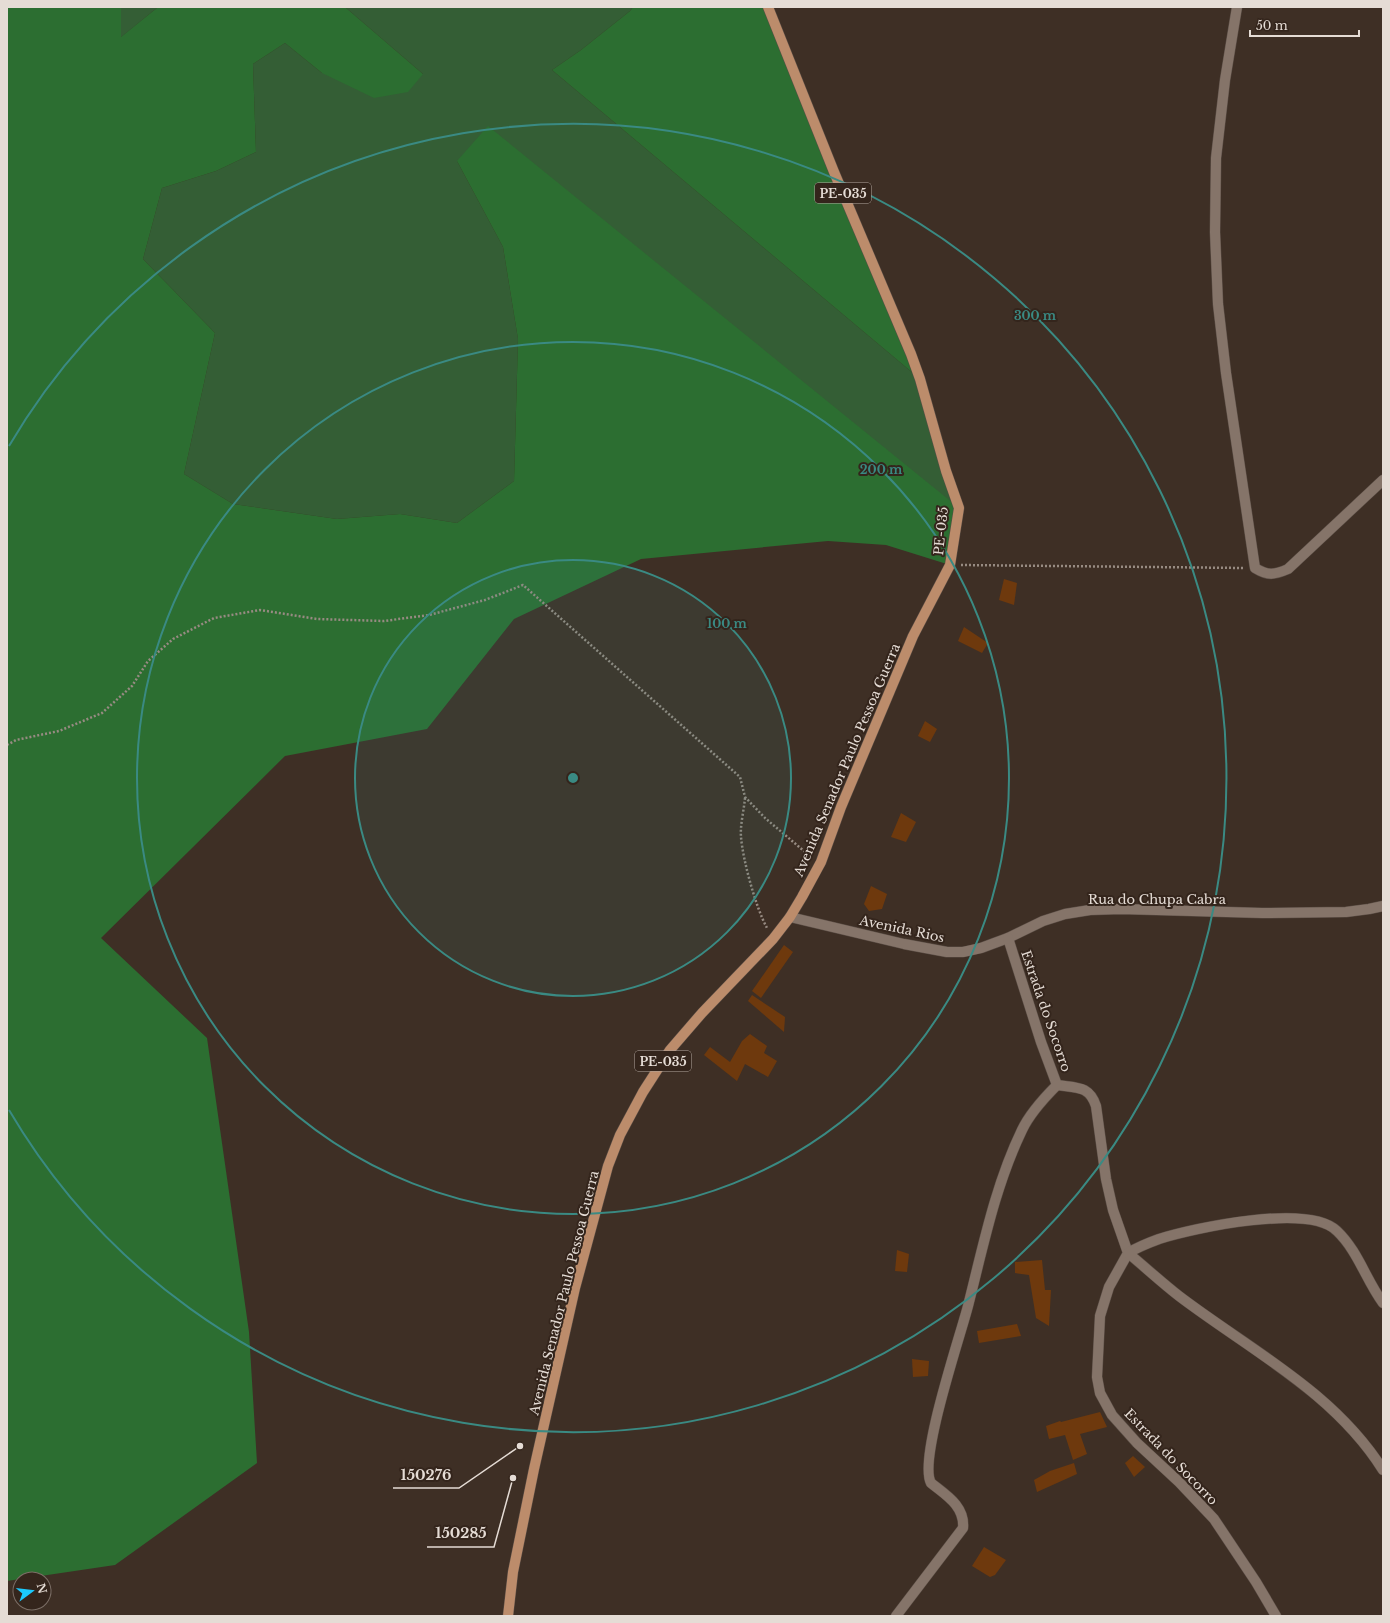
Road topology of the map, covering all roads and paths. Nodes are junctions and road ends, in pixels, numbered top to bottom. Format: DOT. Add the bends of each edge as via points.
graph roads {
  1 [pos="768,7"];
  2 [pos="1237,7"];
  3 [pos="1383,480"];
  4 [pos="950,565"];
  5 [pos="1255,568"];
  6 [pos="7,745"];
  7 [pos="745,797"];
  8 [pos="820,862"];
  9 [pos="1383,906"];
  10 [pos="790,916"];
  11 [pos="1008,938"];
  12 [pos="773,939"];
  13 [pos="1057,1084"];
  14 [pos="1128,1252"];
  15 [pos="1383,1303"];
  16 [pos="1383,1470"];
  17 [pos="508,1616"];
  18 [pos="896,1616"];
  19 [pos="1276,1616"];
  1 -- 4 [label="main road, PE-035 / PE-035" via="920,379 959,508"];
  2 -- 5 [label="street" via="1216,158 1215,232 1218,304 1226,373"];
  3 -- 5 [label="street" via="1288,569 1264,574"];
  4 -- 5 [label="path"];
  4 -- 8 [label="main road, Avenida Senador Paulo Pessoa Guerra / PE-035" via="913,636"];
  6 -- 7 [label="path" via="16,740 59,730 102,713 132,686 148,661 173,639 214,618 260,610 317,619 384,621 429,616 485,600 522,585 740,777"];
  7 -- 8 [label="path" via="765,818"];
  7 -- 12 [label="path" via="741,836 746,864 762,919"];
  8 -- 10 [label="main road, Avenida Senador Paulo Pessoa Guerra / PE-035"];
  9 -- 11 [label="street, Rua do Chupa Cabra" via="1346,912 1090,910 1043,921"];
  10 -- 11 [label="street, Avenida Rios" via="947,952 969,951"];
  10 -- 12 [label="main road, Avenida Senador Paulo Pessoa Guerra / PE-035"];
  11 -- 13 [label="street, Estrada do Socorro"];
  12 -- 17 [label="main road, Avenida Senador Paulo Pessoa Guerra / PE-035" via="670,1050 620,1135 608,1166 574,1295 519,1542"];
  13 -- 14 [label="street, Estrada do Socorro" via="1085,1090 1093,1096 1106,1179 1113,1210"];
  13 -- 18 [label="street" via="1022,1128 1010,1158 980,1254 934,1430 929,1479 957,1505 963,1520 963,1528"];
  14 -- 15 [label="street" via="1166,1237 1228,1224 1263,1219 1315,1220 1328,1224 1337,1231 1359,1261"];
  14 -- 16 [label="street" via="1179,1296 1298,1379 1356,1435"];
  14 -- 19 [label="street, Estrada do Socorro" via="1109,1287 1100,1316 1097,1377 1100,1393 1112,1414 1137,1443 1214,1519"];
}
